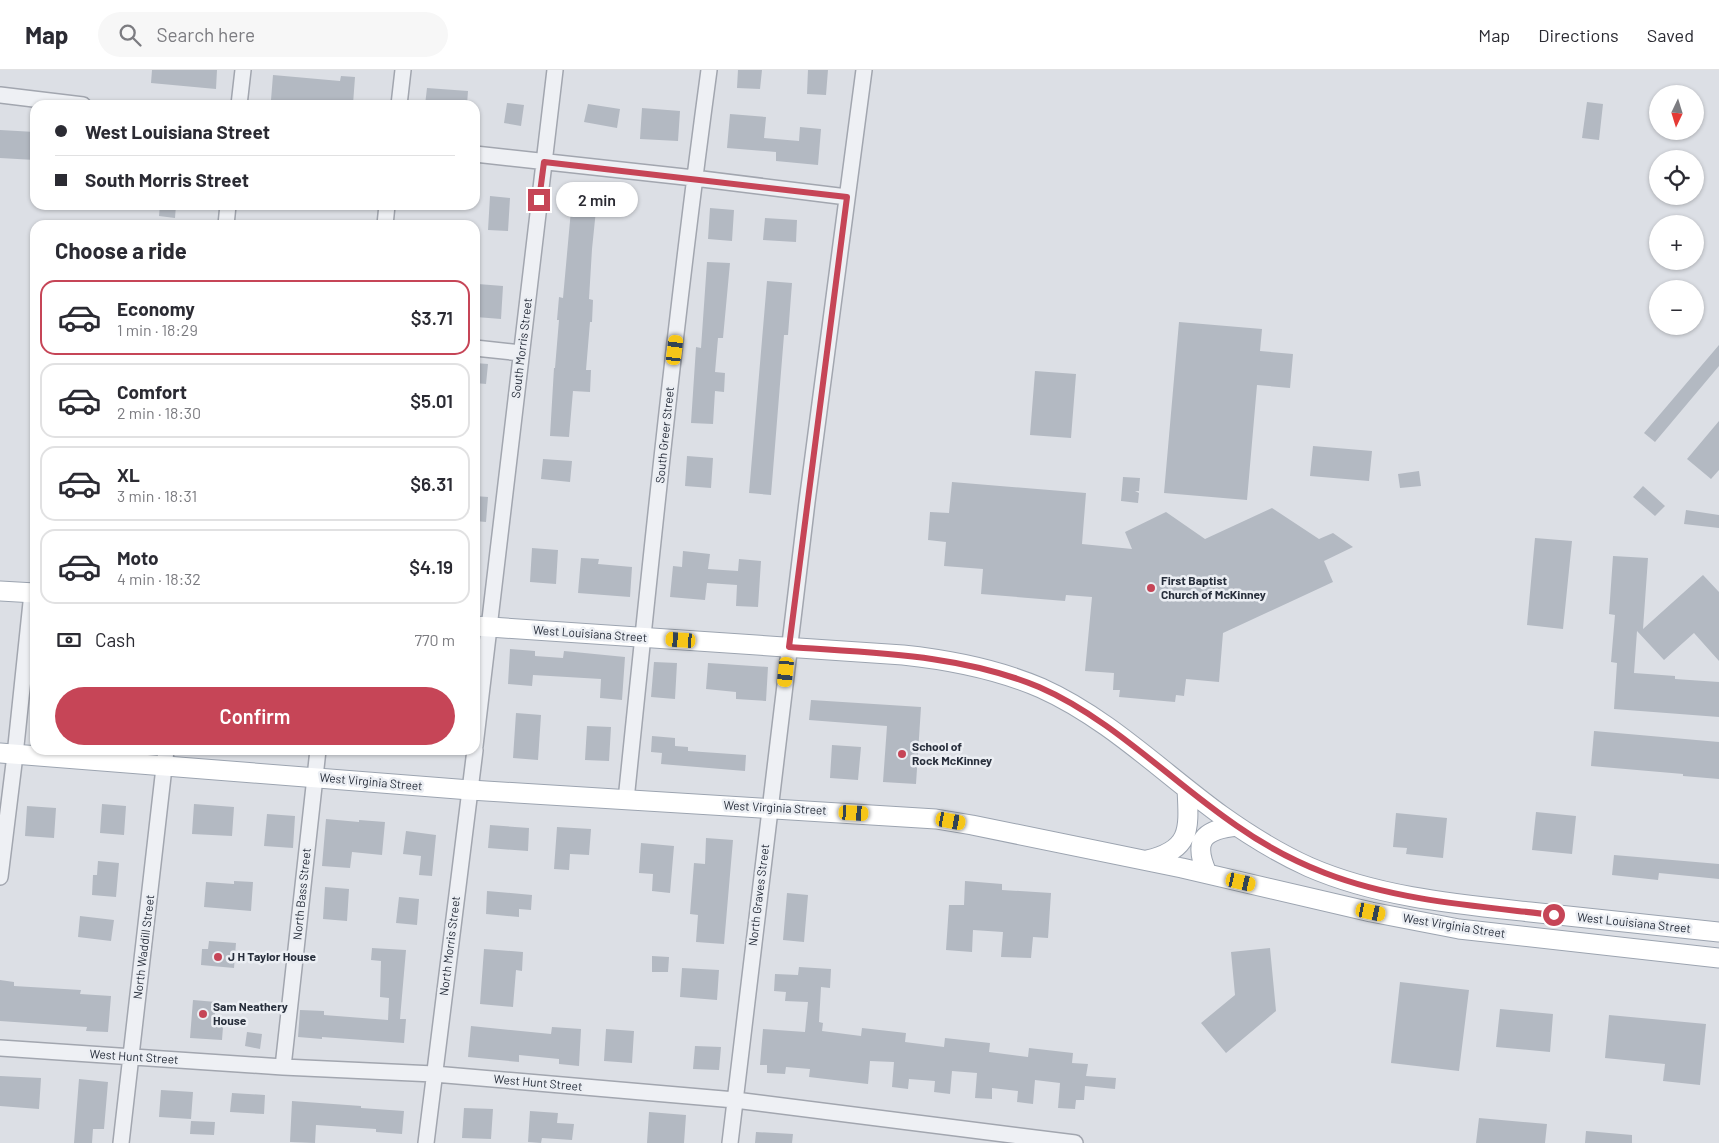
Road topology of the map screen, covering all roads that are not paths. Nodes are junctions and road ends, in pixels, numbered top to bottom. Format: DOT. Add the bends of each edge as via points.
graph roads {
  1 [pos="243,70"];
  2 [pos="403,70"];
  3 [pos="555,70"];
  4 [pos="709,70"];
  5 [pos="864,70"];
  6 [pos="0,95"];
  7 [pos="42,100"];
  8 [pos="240,100"];
  9 [pos="400,100"];
  10 [pos="480,155"];
  11 [pos="544,162"];
  12 [pos="694,178"];
  13 [pos="847,197"];
  14 [pos="480,349"];
  15 [pos="521,353"];
  16 [pos="0,591"];
  17 [pos="30,593"];
  18 [pos="30,612"];
  19 [pos="482,626"];
  20 [pos="642,637"];
  21 [pos="789,647"];
  22 [pos="480,660"];
  23 [pos="8,754"];
  24 [pos="30,755"];
  25 [pos="47,755"];
  26 [pos="317,755"];
  27 [pos="474,755"];
  28 [pos="165,758"];
  29 [pos="315,777"];
  30 [pos="1187,788"];
  31 [pos="470,790"];
  32 [pos="626,800"];
  33 [pos="769,808"];
  34 [pos="1237,826"];
  35 [pos="1143,860"];
  36 [pos="1207,873"];
  37 [pos="0,877"];
  38 [pos="1490,908"];
  39 [pos="1487,932"];
  40 [pos="1719,932"];
  41 [pos="1719,958"];
  42 [pos="0,1048"];
  43 [pos="131,1056"];
  44 [pos="282,1067"];
  45 [pos="434,1074"];
  46 [pos="735,1100"];
  47 [pos="121,1143"];
  48 [pos="426,1143"];
  49 [pos="730,1143"];
  50 [pos="1075,1143"];
  1 -- 8 [label="street"];
  2 -- 9 [label="street"];
  3 -- 11 [label="street, South Morris Street"];
  4 -- 12 [label="street, South Greer Street"];
  5 -- 13 [label="street, North Graves Street"];
  6 -- 7 [label="street"];
  10 -- 11 [label="street"];
  11 -- 12 [label="street"];
  11 -- 15 [label="street, South Morris Street"];
  12 -- 13 [label="street"];
  12 -- 20 [label="street, South Greer Street"];
  13 -- 21 [label="street, North Graves Street"];
  14 -- 15 [label="street"];
  15 -- 19 [label="street, South Morris Street"];
  16 -- 17 [label="main road"];
  18 -- 23 [label="street"];
  19 -- 20 [label="main road, West Louisiana Street"];
  19 -- 22 [label="street"];
  20 -- 21 [label="main road, West Louisiana Street"];
  20 -- 32 [label="street, South Greer Street"];
  21 -- 30 [label="main road, West Louisiana Street" via="930,658 970,665 1024,682 1087,714"];
  21 -- 33 [label="street, North Graves Street"];
  23 -- 24 [label="main road, West Virginia Street"];
  23 -- 37 [label="street"];
  25 -- 28 [label="main road, West Virginia Street"];
  26 -- 29 [label="street, North Bass Street"];
  27 -- 31 [label="street, North Morris Street"];
  28 -- 29 [label="main road, West Virginia Street"];
  28 -- 43 [label="street, North Waddill Street"];
  29 -- 31 [label="main road, West Virginia Street"];
  29 -- 44 [label="street, North Bass Street"];
  30 -- 34 [label="main road, West Louisiana Street"];
  30 -- 35 [label="main road" via="1187,830 1184,837 1169,853"];
  31 -- 32 [label="main road, West Virginia Street"];
  31 -- 45 [label="street, North Morris Street"];
  32 -- 33 [label="main road, West Virginia Street"];
  33 -- 35 [label="main road, West Virginia Street" via="951,821"];
  33 -- 46 [label="street, North Graves Street"];
  34 -- 36 [label="main road" via="1215,830 1200,846"];
  34 -- 38 [label="main road, West Louisiana Street" via="1292,859 1342,879 1422,898"];
  35 -- 36 [label="main road, West Virginia Street"];
  36 -- 39 [label="main road, West Virginia Street" via="1406,920"];
  38 -- 39 [label="main road"];
  38 -- 40 [label="main road, West Louisiana Street"];
  39 -- 41 [label="main road, West Virginia Street"];
  42 -- 43 [label="street, West Hunt Street"];
  43 -- 44 [label="street, West Hunt Street"];
  43 -- 47 [label="street, North Waddill Street"];
  44 -- 45 [label="street, West Hunt Street"];
  45 -- 46 [label="street, West Hunt Street"];
  45 -- 48 [label="street, North Morris Street"];
  46 -- 49 [label="street, North Graves Street"];
  46 -- 50 [label="street, West Hunt Street"];
}
